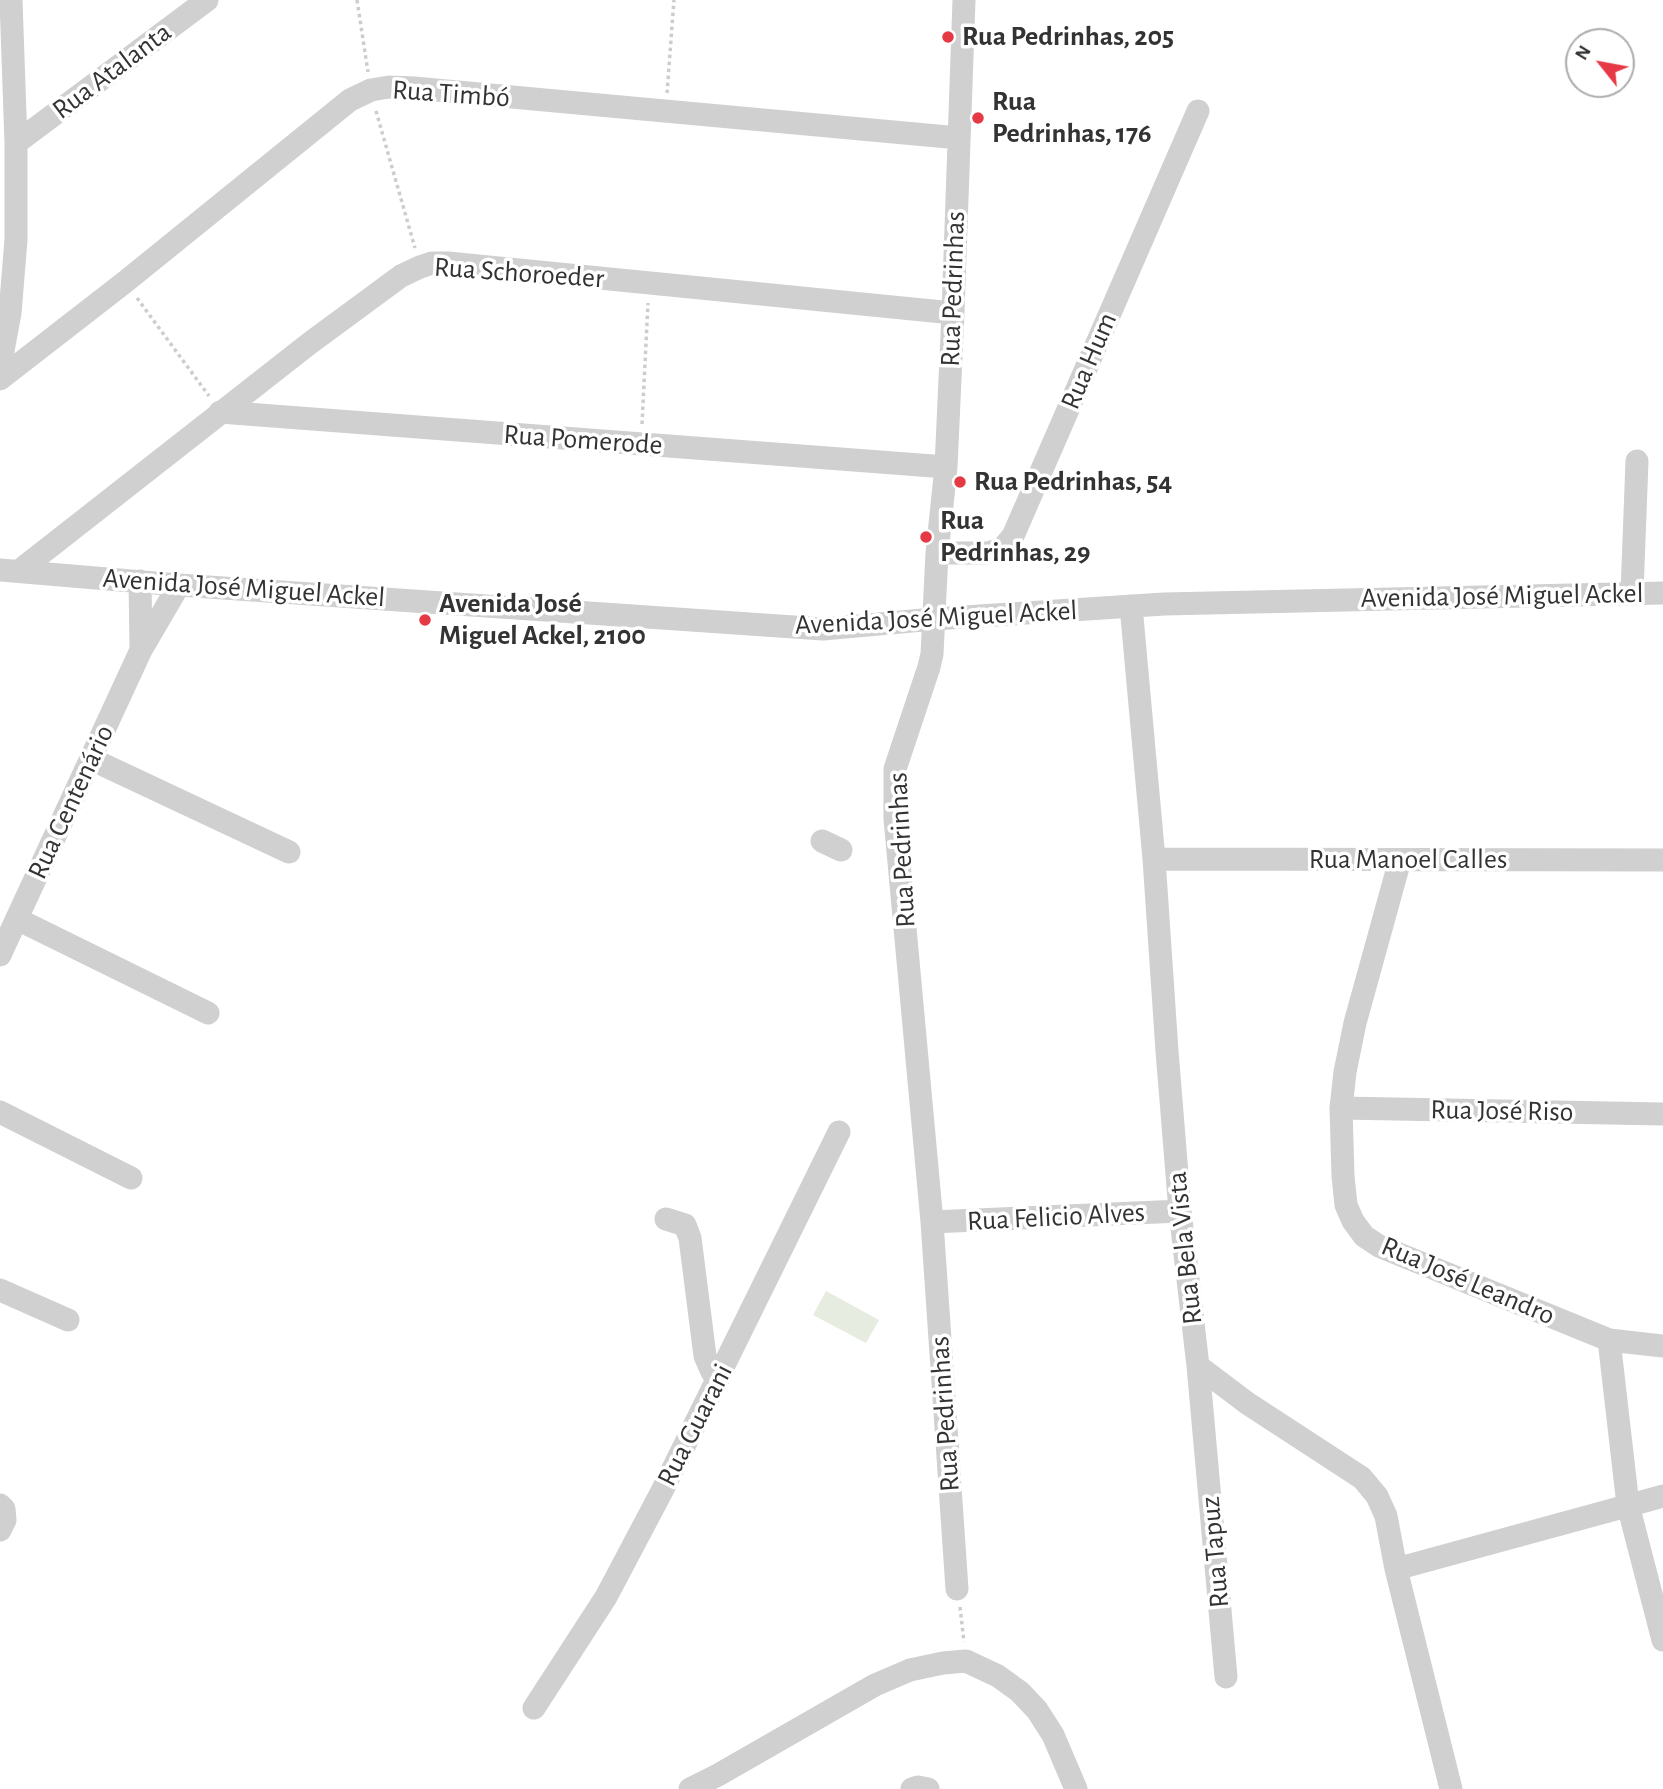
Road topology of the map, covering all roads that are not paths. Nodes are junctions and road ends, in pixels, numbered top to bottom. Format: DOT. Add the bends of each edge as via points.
graph roads {
  1 [pos="11,0"];
  2 [pos="207,0"];
  3 [pos="964,0"];
  4 [pos="1198,111"];
  5 [pos="959,138"];
  6 [pos="16,143"];
  7 [pos="8,172"];
  8 [pos="953,313"];
  9 [pos="0,367"];
  10 [pos="0,379"];
  11 [pos="220,412"];
  12 [pos="1637,461"];
  13 [pos="946,467"];
  14 [pos="937,553"];
  15 [pos="9,570"];
  16 [pos="140,581"];
  17 [pos="178,585"];
  18 [pos="1632,593"];
  19 [pos="1663,593"];
  20 [pos="1131,606"];
  21 [pos="934,619"];
  22 [pos="141,650"];
  23 [pos="91,760"];
  24 [pos="289,852"];
  25 [pos="1154,859"];
  26 [pos="1663,859"];
  27 [pos="1400,860"];
  28 [pos="17,919"];
  29 [pos="0,955"];
  30 [pos="208,1013"];
  31 [pos="1341,1108"];
  32 [pos="0,1112"];
  33 [pos="1663,1114"];
  34 [pos="839,1132"];
  35 [pos="131,1178"];
  36 [pos="1180,1211"];
  37 [pos="666,1219"];
  38 [pos="932,1222"];
  39 [pos="0,1290"];
  40 [pos="68,1320"];
  41 [pos="1609,1340"];
  42 [pos="1663,1346"];
  43 [pos="1198,1366"];
  44 [pos="719,1378"];
  45 [pos="1247,1403"];
  46 [pos="1203,1427"];
  47 [pos="1663,1496"];
  48 [pos="0,1505"];
  49 [pos="1628,1506"];
  50 [pos="0,1530"];
  51 [pos="1396,1569"];
  52 [pos="957,1589"];
  53 [pos="1663,1640"];
  54 [pos="1226,1677"];
  55 [pos="534,1708"];
  56 [pos="718,1782"];
  57 [pos="690,1789"];
  58 [pos="912,1789"];
  59 [pos="928,1789"];
  60 [pos="1076,1789"];
  61 [pos="1451,1789"];
  1 -- 6 [label="street"];
  2 -- 6 [label="street, Rua Atalanta"];
  3 -- 5 [label="street, Rua Pedrinhas"];
  4 -- 14 [label="street, Rua Hum" via="1013,536 1002,549 987,553"];
  5 -- 8 [label="street, Rua Pedrinhas"];
  5 -- 10 [label="street, Rua Timbó" via="414,88 370,90 350,100"];
  6 -- 7 [label="street"];
  7 -- 9 [label="street" via="16,240"];
  8 -- 11 [label="street, Rua Schoroeder" via="432,263 401,276"];
  8 -- 13 [label="street, Rua Pedrinhas"];
  11 -- 13 [label="street, Rua Pomerode"];
  11 -- 15 [label="street, Rua Schoroeder"];
  12 -- 18 [label="street"];
  13 -- 14 [label="street, Rua Pedrinhas"];
  14 -- 21 [label="street, Rua Pedrinhas"];
  15 -- 16 [label="street, Avenida José Miguel Ackel"];
  16 -- 17 [label="street, Avenida José Miguel Ackel"];
  16 -- 22 [label="street, Rua Centenário"];
  17 -- 21 [label="street, Avenida José Miguel Ackel" via="823,629"];
  17 -- 22 [label="street, Rua Centenário"];
  18 -- 19 [label="street, Avenida José Miguel Ackel"];
  18 -- 20 [label="street, Avenida José Miguel Ackel"];
  20 -- 21 [label="street, Avenida José Miguel Ackel"];
  20 -- 25 [label="street, Rua Bela Vista"];
  21 -- 38 [label="street, Rua Pedrinhas" via="929,667 895,769 895,819"];
  22 -- 23 [label="street, Rua Centenário"];
  23 -- 24 [label="street"];
  23 -- 28 [label="street, Rua Centenário"];
  25 -- 27 [label="street, Rua Manoel Calles"];
  25 -- 36 [label="street, Rua Bela Vista"];
  26 -- 27 [label="street, Rua Manoel Calles"];
  27 -- 31 [label="street, Rua José Leandro" via="1354,1023"];
  28 -- 29 [label="street, Rua Centenário"];
  28 -- 30 [label="street"];
  31 -- 33 [label="street, Rua José Riso"];
  31 -- 41 [label="street, Rua José Leandro" via="1346,1205 1364,1236"];
  32 -- 35 [label="street"];
  34 -- 44 [label="street, Rua Guarani"];
  36 -- 38 [label="street, Rua Felicio Alves"];
  36 -- 43 [label="street, Rua Bela Vista"];
  37 -- 44 [label="street" via="685,1224 690,1238 705,1356"];
  38 -- 52 [label="street, Rua Pedrinhas"];
  39 -- 40 [label="street"];
  41 -- 42 [label="street, Rua José Leandro"];
  41 -- 49 [label="street"];
  43 -- 45 [label="street, Rua Bela Vista"];
  43 -- 46 [label="street, Rua Tapuz"];
  44 -- 55 [label="street, Rua Guarani" via="606,1597"];
  45 -- 46 [label="street" via="1215,1403"];
  45 -- 51 [label="street, Rua Bela Vista" via="1362,1478 1386,1516"];
  46 -- 54 [label="street, Rua Tapuz"];
  47 -- 49 [label="street"];
  48 -- 50 [label="street" via="5,1520"];
  49 -- 51 [label="street"];
  49 -- 53 [label="street"];
  51 -- 61 [label="street, Rua Bela Vista"];
  56 -- 57 [label="street"];
  56 -- 60 [label="street" via="875,1685 910,1670 966,1661 998,1676 1037,1710"];
  58 -- 59 [label="street"];
}
